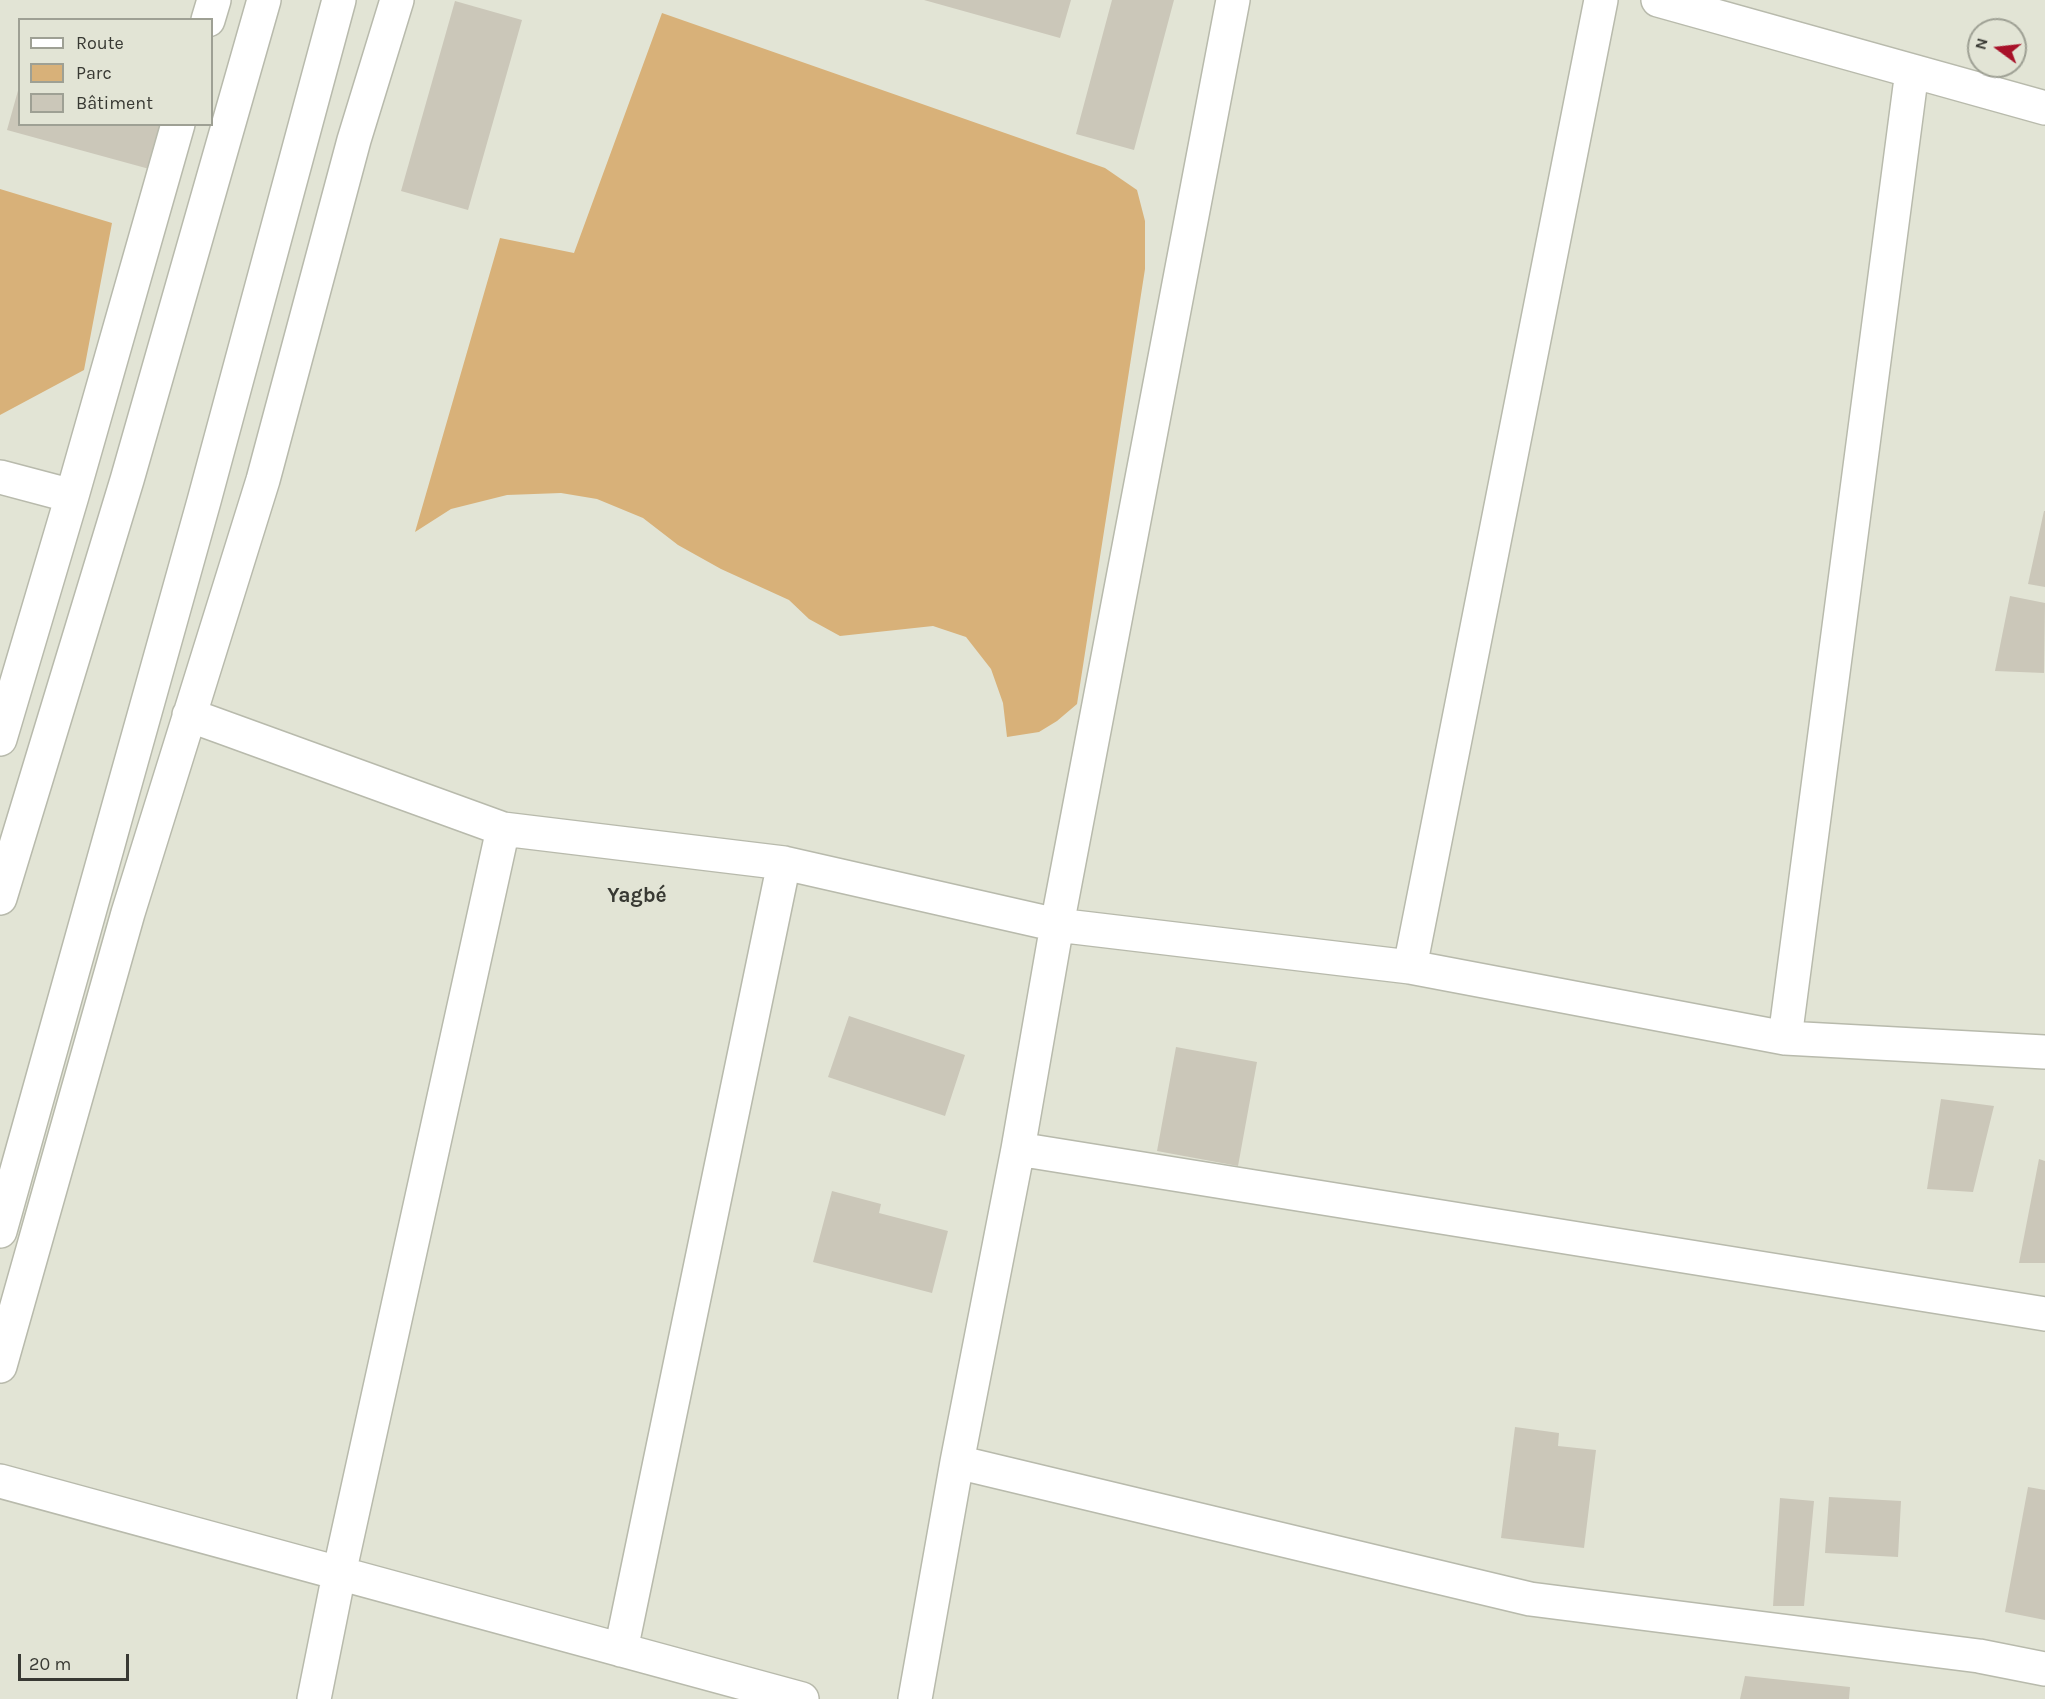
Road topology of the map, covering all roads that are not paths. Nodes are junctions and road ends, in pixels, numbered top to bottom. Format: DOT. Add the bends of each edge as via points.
graph roads {
  1 [pos="214,0"];
  2 [pos="264,0"];
  3 [pos="339,0"];
  4 [pos="397,0"];
  5 [pos="1233,0"];
  6 [pos="1601,0"];
  7 [pos="1658,0"];
  8 [pos="209,18"];
  9 [pos="1912,71"];
  10 [pos="2045,108"];
  11 [pos="177,126"];
  12 [pos="0,477"];
  13 [pos="72,496"];
  14 [pos="189,716"];
  15 [pos="0,739"];
  16 [pos="503,829"];
  17 [pos="784,863"];
  18 [pos="0,898"];
  19 [pos="1057,925"];
  20 [pos="1410,967"];
  21 [pos="1785,1038"];
  22 [pos="2045,1053"];
  23 [pos="1018,1149"];
  24 [pos="0,1231"];
  25 [pos="2045,1314"];
  26 [pos="0,1366"];
  27 [pos="957,1462"];
  28 [pos="0,1481"];
  29 [pos="339,1574"];
  30 [pos="621,1650"];
  31 [pos="2045,1669"];
  32 [pos="314,1699"];
  33 [pos="802,1699"];
  34 [pos="915,1699"];
  1 -- 8 [label="street"];
  2 -- 18 [label="street" via="124,491"];
  3 -- 24 [label="street"];
  4 -- 14 [label="street" via="354,140 263,480"];
  5 -- 19 [label="street"];
  6 -- 20 [label="street"];
  7 -- 9 [label="street"];
  9 -- 10 [label="street"];
  9 -- 21 [label="street"];
  11 -- 13 [label="street"];
  12 -- 13 [label="street"];
  13 -- 15 [label="street"];
  14 -- 16 [label="street"];
  14 -- 26 [label="street" via="128,913"];
  16 -- 17 [label="street"];
  16 -- 29 [label="street"];
  17 -- 19 [label="street"];
  17 -- 30 [label="street"];
  19 -- 20 [label="street"];
  19 -- 23 [label="street"];
  20 -- 21 [label="street"];
  21 -- 22 [label="street"];
  23 -- 25 [label="street"];
  23 -- 27 [label="street"];
  27 -- 31 [label="street" via="1530,1599 1979,1656"];
  27 -- 34 [label="street"];
  28 -- 29 [label="street"];
  29 -- 30 [label="street"];
  29 -- 32 [label="street"];
  30 -- 33 [label="street"];
}
